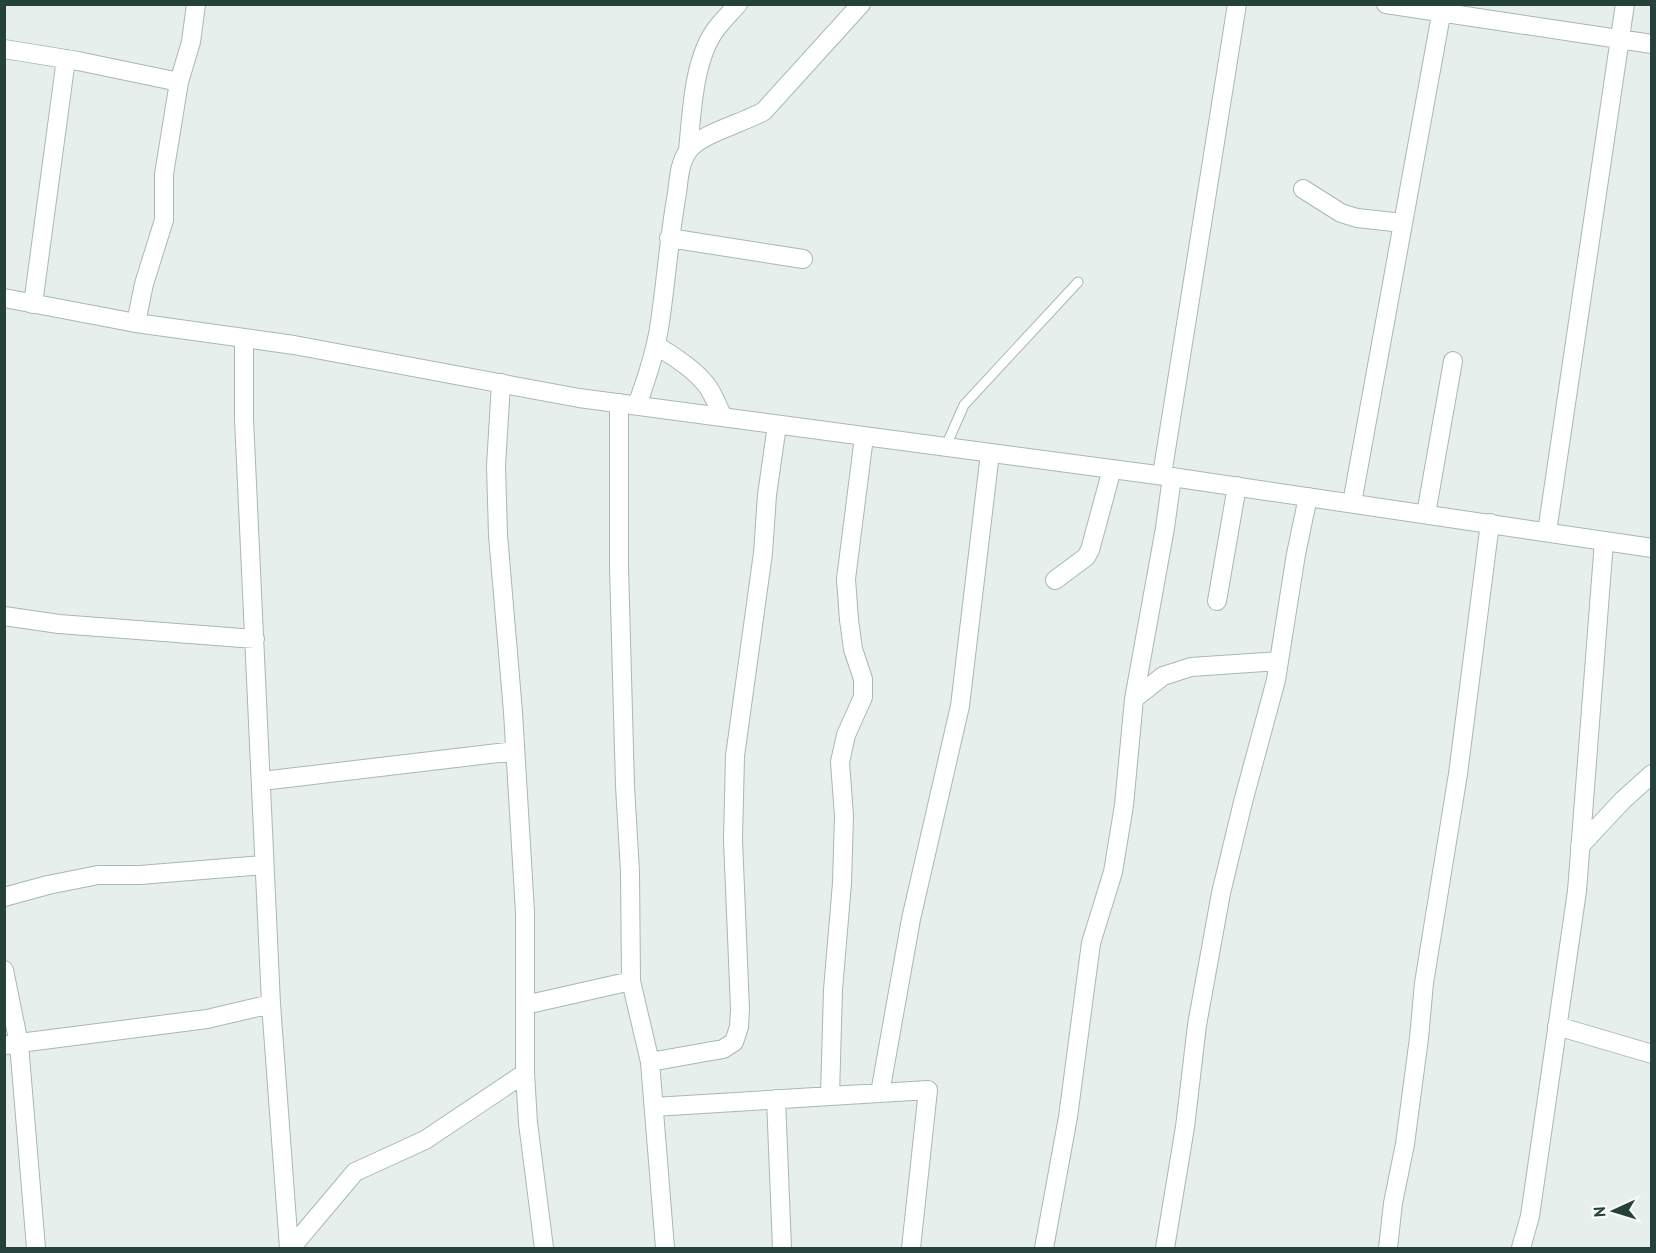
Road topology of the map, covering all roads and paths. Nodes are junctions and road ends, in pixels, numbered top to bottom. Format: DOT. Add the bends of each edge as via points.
graph roads {
  1 [pos="196,4"];
  2 [pos="738,4"];
  3 [pos="861,4"];
  4 [pos="1237,4"];
  5 [pos="1386,4"];
  6 [pos="1625,4"];
  7 [pos="1442,9"];
  8 [pos="1620,39"];
  9 [pos="1652,44"];
  10 [pos="4,49"];
  11 [pos="66,59"];
  12 [pos="180,82"];
  13 [pos="688,150"];
  14 [pos="1303,189"];
  15 [pos="1403,223"];
  16 [pos="669,238"];
  17 [pos="803,259"];
  18 [pos="1078,282"];
  19 [pos="4,298"];
  20 [pos="33,304"];
  21 [pos="136,323"];
  22 [pos="244,339"];
  23 [pos="656,345"];
  24 [pos="1453,361"];
  25 [pos="501,383"];
  26 [pos="628,404"];
  27 [pos="723,417"];
  28 [pos="777,425"];
  29 [pos="864,437"];
  30 [pos="945,448"];
  31 [pos="990,453"];
  32 [pos="1112,469"];
  33 [pos="1167,476"];
  34 [pos="1237,486"];
  35 [pos="1308,497"];
  36 [pos="1352,503"];
  37 [pos="1426,514"];
  38 [pos="1490,523"];
  39 [pos="1547,532"];
  40 [pos="1604,540"];
  41 [pos="1652,548"];
  42 [pos="1054,580"];
  43 [pos="1218,601"];
  44 [pos="4,616"];
  45 [pos="255,639"];
  46 [pos="1279,661"];
  47 [pos="1134,699"];
  48 [pos="515,752"];
  49 [pos="1652,774"];
  50 [pos="262,781"];
  51 [pos="1580,846"];
  52 [pos="264,865"];
  53 [pos="4,897"];
  54 [pos="4,970"];
  55 [pos="631,981"];
  56 [pos="271,1004"];
  57 [pos="525,1005"];
  58 [pos="1557,1026"];
  59 [pos="12,1044"];
  60 [pos="1652,1054"];
  61 [pos="650,1062"];
  62 [pos="525,1073"];
  63 [pos="880,1093"];
  64 [pos="830,1096"];
  65 [pos="776,1099"];
  66 [pos="654,1107"];
  67 [pos="36,1248"];
  68 [pos="290,1248"];
  69 [pos="544,1248"];
  70 [pos="665,1248"];
  71 [pos="782,1248"];
  72 [pos="910,1248"];
  73 [pos="1044,1248"];
  74 [pos="1165,1248"];
  75 [pos="1388,1248"];
  76 [pos="1521,1248"];
  1 -- 12 [label="street"];
  2 -- 13 [label="street" via="716,30 702,56"];
  3 -- 13 [label="street" via="764,111 698,140"];
  4 -- 33 [label="street"];
  5 -- 7 [label="street"];
  6 -- 8 [label="street"];
  7 -- 8 [label="street"];
  7 -- 15 [label="street"];
  8 -- 9 [label="street"];
  8 -- 39 [label="street"];
  10 -- 11 [label="street"];
  11 -- 12 [label="street"];
  11 -- 20 [label="street"];
  12 -- 21 [label="street" via="164,174 164,220"];
  13 -- 16 [label="street"];
  14 -- 15 [label="street" via="1341,213"];
  15 -- 36 [label="street"];
  16 -- 17 [label="street"];
  16 -- 23 [label="street"];
  18 -- 30 [label="lane" via="964,405"];
  19 -- 20 [label="street"];
  20 -- 21 [label="street"];
  21 -- 22 [label="street"];
  22 -- 25 [label="street"];
  22 -- 45 [label="street"];
  23 -- 26 [label="street" via="654,359"];
  23 -- 27 [label="street" via="704,382"];
  24 -- 37 [label="street"];
  25 -- 26 [label="street"];
  25 -- 48 [label="street" via="496,466 498,523"];
  26 -- 27 [label="street"];
  26 -- 55 [label="street" via="622,714"];
  27 -- 28 [label="street"];
  28 -- 29 [label="street"];
  28 -- 61 [label="street" via="735,756 733,840 739,1027 734,1042 723,1049"];
  29 -- 30 [label="street"];
  29 -- 64 [label="street" via="846,579 853,649 863,679 863,697 846,735 840,762 844,816 842,883"];
  30 -- 31 [label="street"];
  31 -- 32 [label="street"];
  31 -- 63 [label="street" via="960,706 911,920"];
  32 -- 33 [label="street"];
  32 -- 42 [label="street" via="1090,550"];
  33 -- 34 [label="street"];
  33 -- 47 [label="street" via="1165,528"];
  34 -- 35 [label="street"];
  34 -- 43 [label="street"];
  35 -- 36 [label="street"];
  35 -- 46 [label="street"];
  36 -- 37 [label="street"];
  37 -- 38 [label="street"];
  38 -- 39 [label="street"];
  38 -- 75 [label="street" via="1458,774 1425,973 1407,1132"];
  39 -- 40 [label="street"];
  40 -- 41 [label="street"];
  40 -- 51 [label="street"];
  44 -- 45 [label="street"];
  45 -- 50 [label="street"];
  46 -- 47 [label="street" via="1191,667 1163,676"];
  46 -- 74 [label="street" via="1221,893 1197,1025"];
  47 -- 73 [label="street" via="1124,805 1113,872 1091,943 1068,1117"];
  48 -- 50 [label="street"];
  48 -- 57 [label="street" via="525,912"];
  49 -- 51 [label="street"];
  50 -- 52 [label="street"];
  51 -- 58 [label="street"];
  52 -- 53 [label="street" via="98,875"];
  52 -- 56 [label="street"];
  54 -- 59 [label="street"];
  55 -- 57 [label="street"];
  55 -- 61 [label="street"];
  56 -- 59 [label="street" via="207,1019"];
  56 -- 68 [label="street"];
  57 -- 62 [label="street"];
  58 -- 60 [label="street"];
  58 -- 76 [label="street" via="1530,1216"];
  59 -- 67 [label="street"];
  61 -- 66 [label="street"];
  62 -- 68 [label="street" via="425,1140 355,1172"];
  62 -- 69 [label="street"];
  63 -- 64 [label="street"];
  63 -- 72 [label="street" via="928,1090"];
  64 -- 65 [label="street"];
  65 -- 66 [label="street"];
  65 -- 71 [label="street"];
  66 -- 70 [label="street"];
}
